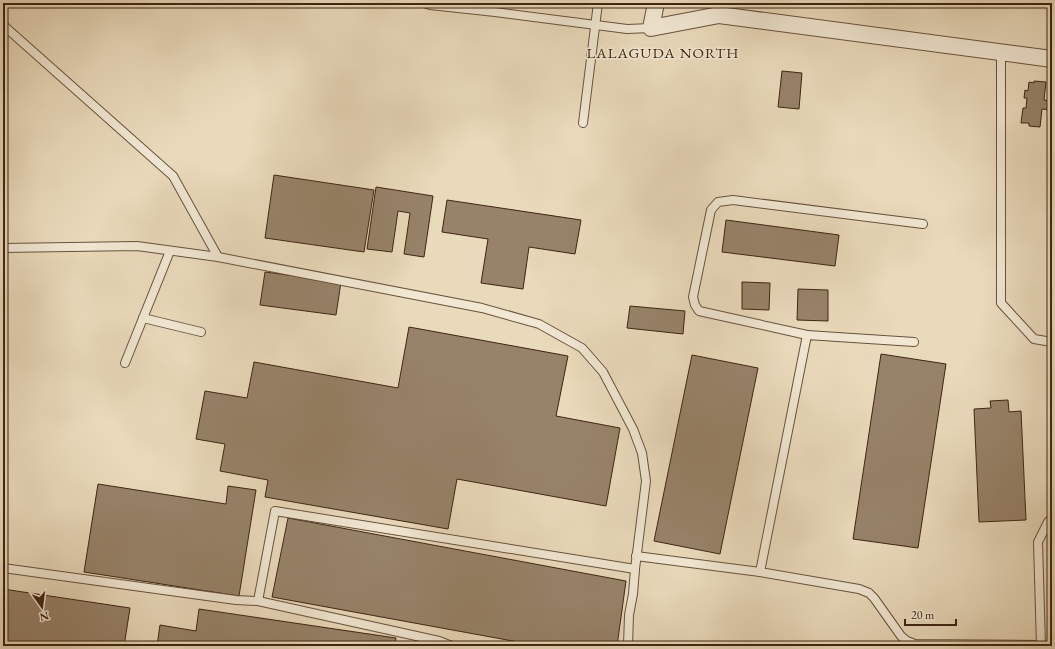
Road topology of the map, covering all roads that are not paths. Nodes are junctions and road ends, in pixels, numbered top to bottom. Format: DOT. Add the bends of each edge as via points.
graph roads {
  1 [pos="424,3"];
  2 [pos="598,3"];
  3 [pos="656,3"];
  4 [pos="3,25"];
  5 [pos="596,25"];
  6 [pos="651,28"];
  7 [pos="1002,52"];
  8 [pos="1052,59"];
  9 [pos="583,123"];
  10 [pos="923,224"];
  11 [pos="3,248"];
  12 [pos="170,251"];
  13 [pos="218,258"];
  14 [pos="143,318"];
  15 [pos="201,332"];
  16 [pos="807,335"];
  17 [pos="914,342"];
  18 [pos="1052,342"];
  19 [pos="125,363"];
  20 [pos="1052,518"];
  21 [pos="636,556"];
  22 [pos="3,568"];
  23 [pos="635,569"];
  24 [pos="760,572"];
  25 [pos="258,601"];
  26 [pos="1041,645"];
  27 [pos="452,646"];
  28 [pos="628,646"];
  1 -- 5 [label="lane" via="430,6"];
  2 -- 5 [label="lane"];
  3 -- 6 [label="street"];
  4 -- 13 [label="lane" via="172,176"];
  5 -- 6 [label="lane" via="627,29"];
  5 -- 9 [label="lane"];
  6 -- 7 [label="street" via="719,15"];
  7 -- 8 [label="street"];
  7 -- 18 [label="lane" via="1001,303 1034,339"];
  10 -- 16 [label="lane" via="733,200 718,202 711,210 693,296 699,311"];
  11 -- 12 [label="lane" via="137,246"];
  12 -- 13 [label="lane"];
  12 -- 14 [label="lane"];
  13 -- 21 [label="lane" via="482,308 539,324 582,348 603,372 633,429 642,453 646,481"];
  14 -- 15 [label="lane"];
  14 -- 19 [label="lane"];
  16 -- 17 [label="lane"];
  16 -- 24 [label="lane"];
  20 -- 26 [label="lane" via="1038,542"];
  21 -- 23 [label="lane"];
  21 -- 24 [label="lane"];
  22 -- 25 [label="lane"];
  23 -- 25 [label="lane" via="275,511"];
  23 -- 28 [label="lane"];
  24 -- 26 [label="lane" via="859,589 868,593 901,636 915,644"];
  25 -- 27 [label="lane"];
}
